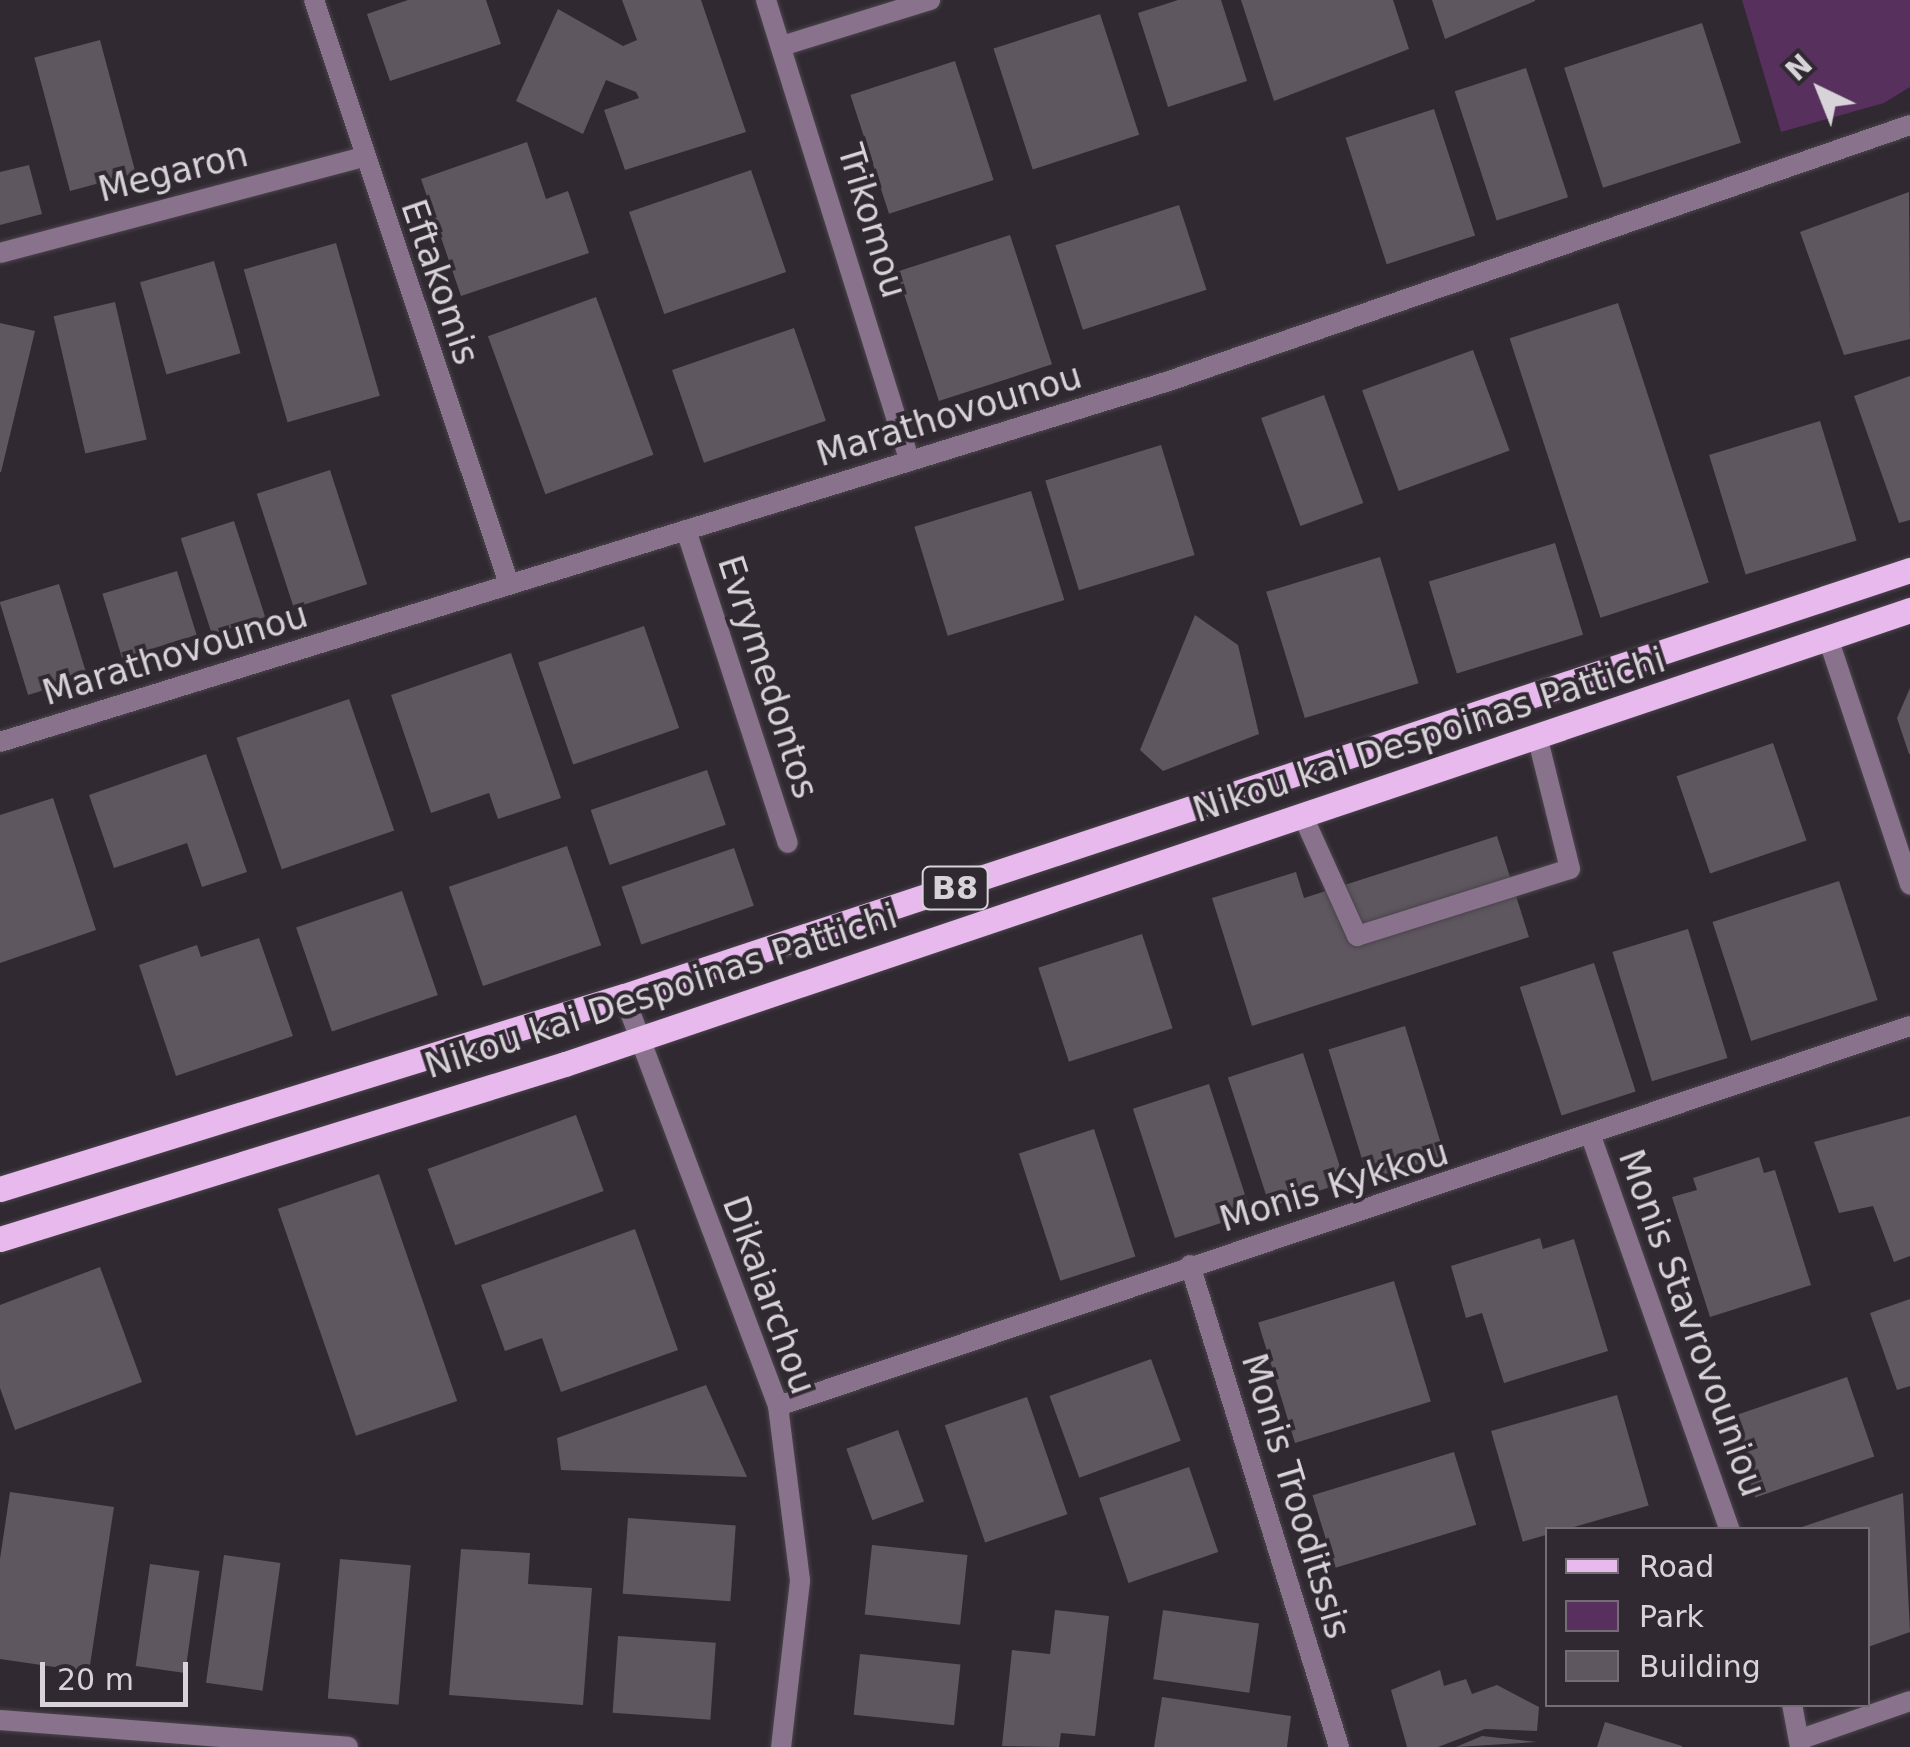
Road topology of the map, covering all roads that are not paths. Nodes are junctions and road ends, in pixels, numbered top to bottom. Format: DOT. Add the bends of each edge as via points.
graph roads {
  1 [pos="314,0"];
  2 [pos="766,0"];
  3 [pos="930,0"];
  4 [pos="785,45"];
  5 [pos="1910,125"];
  6 [pos="363,158"];
  7 [pos="0,253"];
  8 [pos="910,462"];
  9 [pos="686,530"];
  10 [pos="1910,570"];
  11 [pos="509,584"];
  12 [pos="1910,610"];
  13 [pos="1828,638"];
  14 [pos="1537,736"];
  15 [pos="0,742"];
  16 [pos="1302,814"];
  17 [pos="788,843"];
  18 [pos="1910,885"];
  19 [pos="624,996"];
  20 [pos="1910,1026"];
  21 [pos="638,1037"];
  22 [pos="1592,1139"];
  23 [pos="0,1188"];
  24 [pos="0,1239"];
  25 [pos="1190,1265"];
  26 [pos="778,1406"];
  27 [pos="1729,1527"];
  28 [pos="1910,1702"];
  29 [pos="1793,1707"];
  30 [pos="0,1720"];
  31 [pos="1802,1743"];
  32 [pos="348,1747"];
  33 [pos="781,1747"];
  34 [pos="1339,1747"];
  1 -- 6 [label="street, Eftakomis"];
  2 -- 4 [label="street, Trikomou"];
  3 -- 4 [label="street"];
  4 -- 8 [label="street, Trikomou"];
  5 -- 8 [label="street, Marathovounou"];
  6 -- 7 [label="street, Megaron"];
  6 -- 11 [label="street, Eftakomis"];
  8 -- 9 [label="street, Marathovounou"];
  9 -- 11 [label="street, Marathovounou"];
  9 -- 17 [label="street, Evrymedontos"];
  10 -- 19 [label="main road, Nikou kai Despoinas Pattichi / B8"];
  11 -- 15 [label="street, Marathovounou"];
  12 -- 13 [label="main road, Nikou kai Despoinas Pattichi"];
  13 -- 14 [label="main road, Nikou kai Despoinas Pattichi"];
  13 -- 18 [label="street"];
  14 -- 16 [label="main road, Nikou kai Despoinas Pattichi"];
  14 -- 16 [label="street" via="1570,869 1357,936"];
  16 -- 21 [label="main road, Nikou kai Despoinas Pattichi"];
  19 -- 21 [label="street, Dikaiarchou"];
  19 -- 23 [label="main road, Nikou kai Despoinas Pattichi / B8"];
  20 -- 22 [label="street, Monis Kykkou"];
  21 -- 24 [label="main road, Nikou kai Despoinas Pattichi"];
  21 -- 26 [label="street, Dikaiarchou"];
  22 -- 25 [label="street, Monis Kykkou"];
  22 -- 27 [label="street, Monis Stavrovouniou"];
  25 -- 26 [label="street, Monis Kykkou"];
  25 -- 34 [label="street, Monis Trooditssis"];
  26 -- 33 [label="street, Dikaiarchou" via="800,1581"];
  28 -- 31 [label="street"];
  29 -- 31 [label="street"];
  30 -- 32 [label="street"];
}
